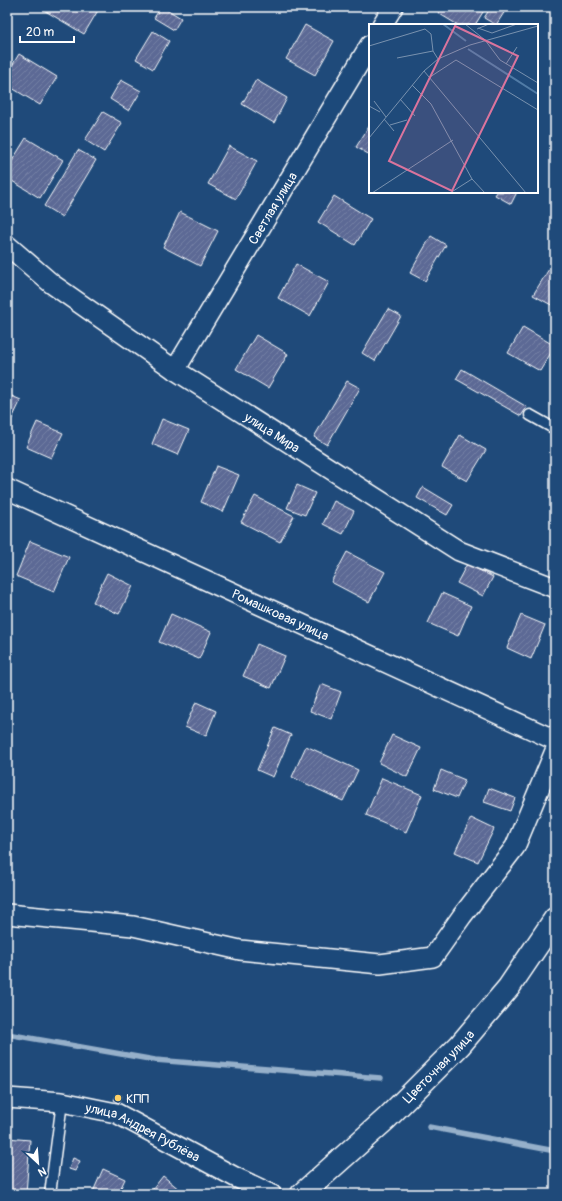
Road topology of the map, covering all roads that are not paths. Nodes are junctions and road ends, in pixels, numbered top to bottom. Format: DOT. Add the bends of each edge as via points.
graph roads {
  1 [pos="393,7"];
  2 [pos="383,24"];
  3 [pos="369,47"];
  4 [pos="7,245"];
  5 [pos="175,370"];
  6 [pos="530,415"];
  7 [pos="555,429"];
  8 [pos="7,489"];
  9 [pos="555,588"];
  10 [pos="555,740"];
  11 [pos="555,751"];
  12 [pos="7,914"];
  13 [pos="555,919"];
  14 [pos="7,1098"];
  15 [pos="62,1102"];
  16 [pos="50,1194"];
  17 [pos="271,1194"];
  18 [pos="302,1194"];
  1 -- 2 [label="street"];
  3 -- 5 [label="street, Светлая улица"];
  4 -- 5 [label="street, улица Мира" via="52,284"];
  5 -- 9 [label="street, улица Мира" via="459,551"];
  6 -- 7 [label="lane"];
  8 -- 10 [label="street, Ромашковая улица"];
  11 -- 12 [label="street" via="515,847 433,956 380,964 255,952 133,926"];
  13 -- 18 [label="main road, Цветочная улица" via="509,987 460,1045 386,1119"];
  14 -- 15 [label="street, улица Андрея Рублёва"];
  15 -- 16 [label="lane"];
  15 -- 17 [label="street, улица Андрея Рублёва" via="116,1113"];
}
